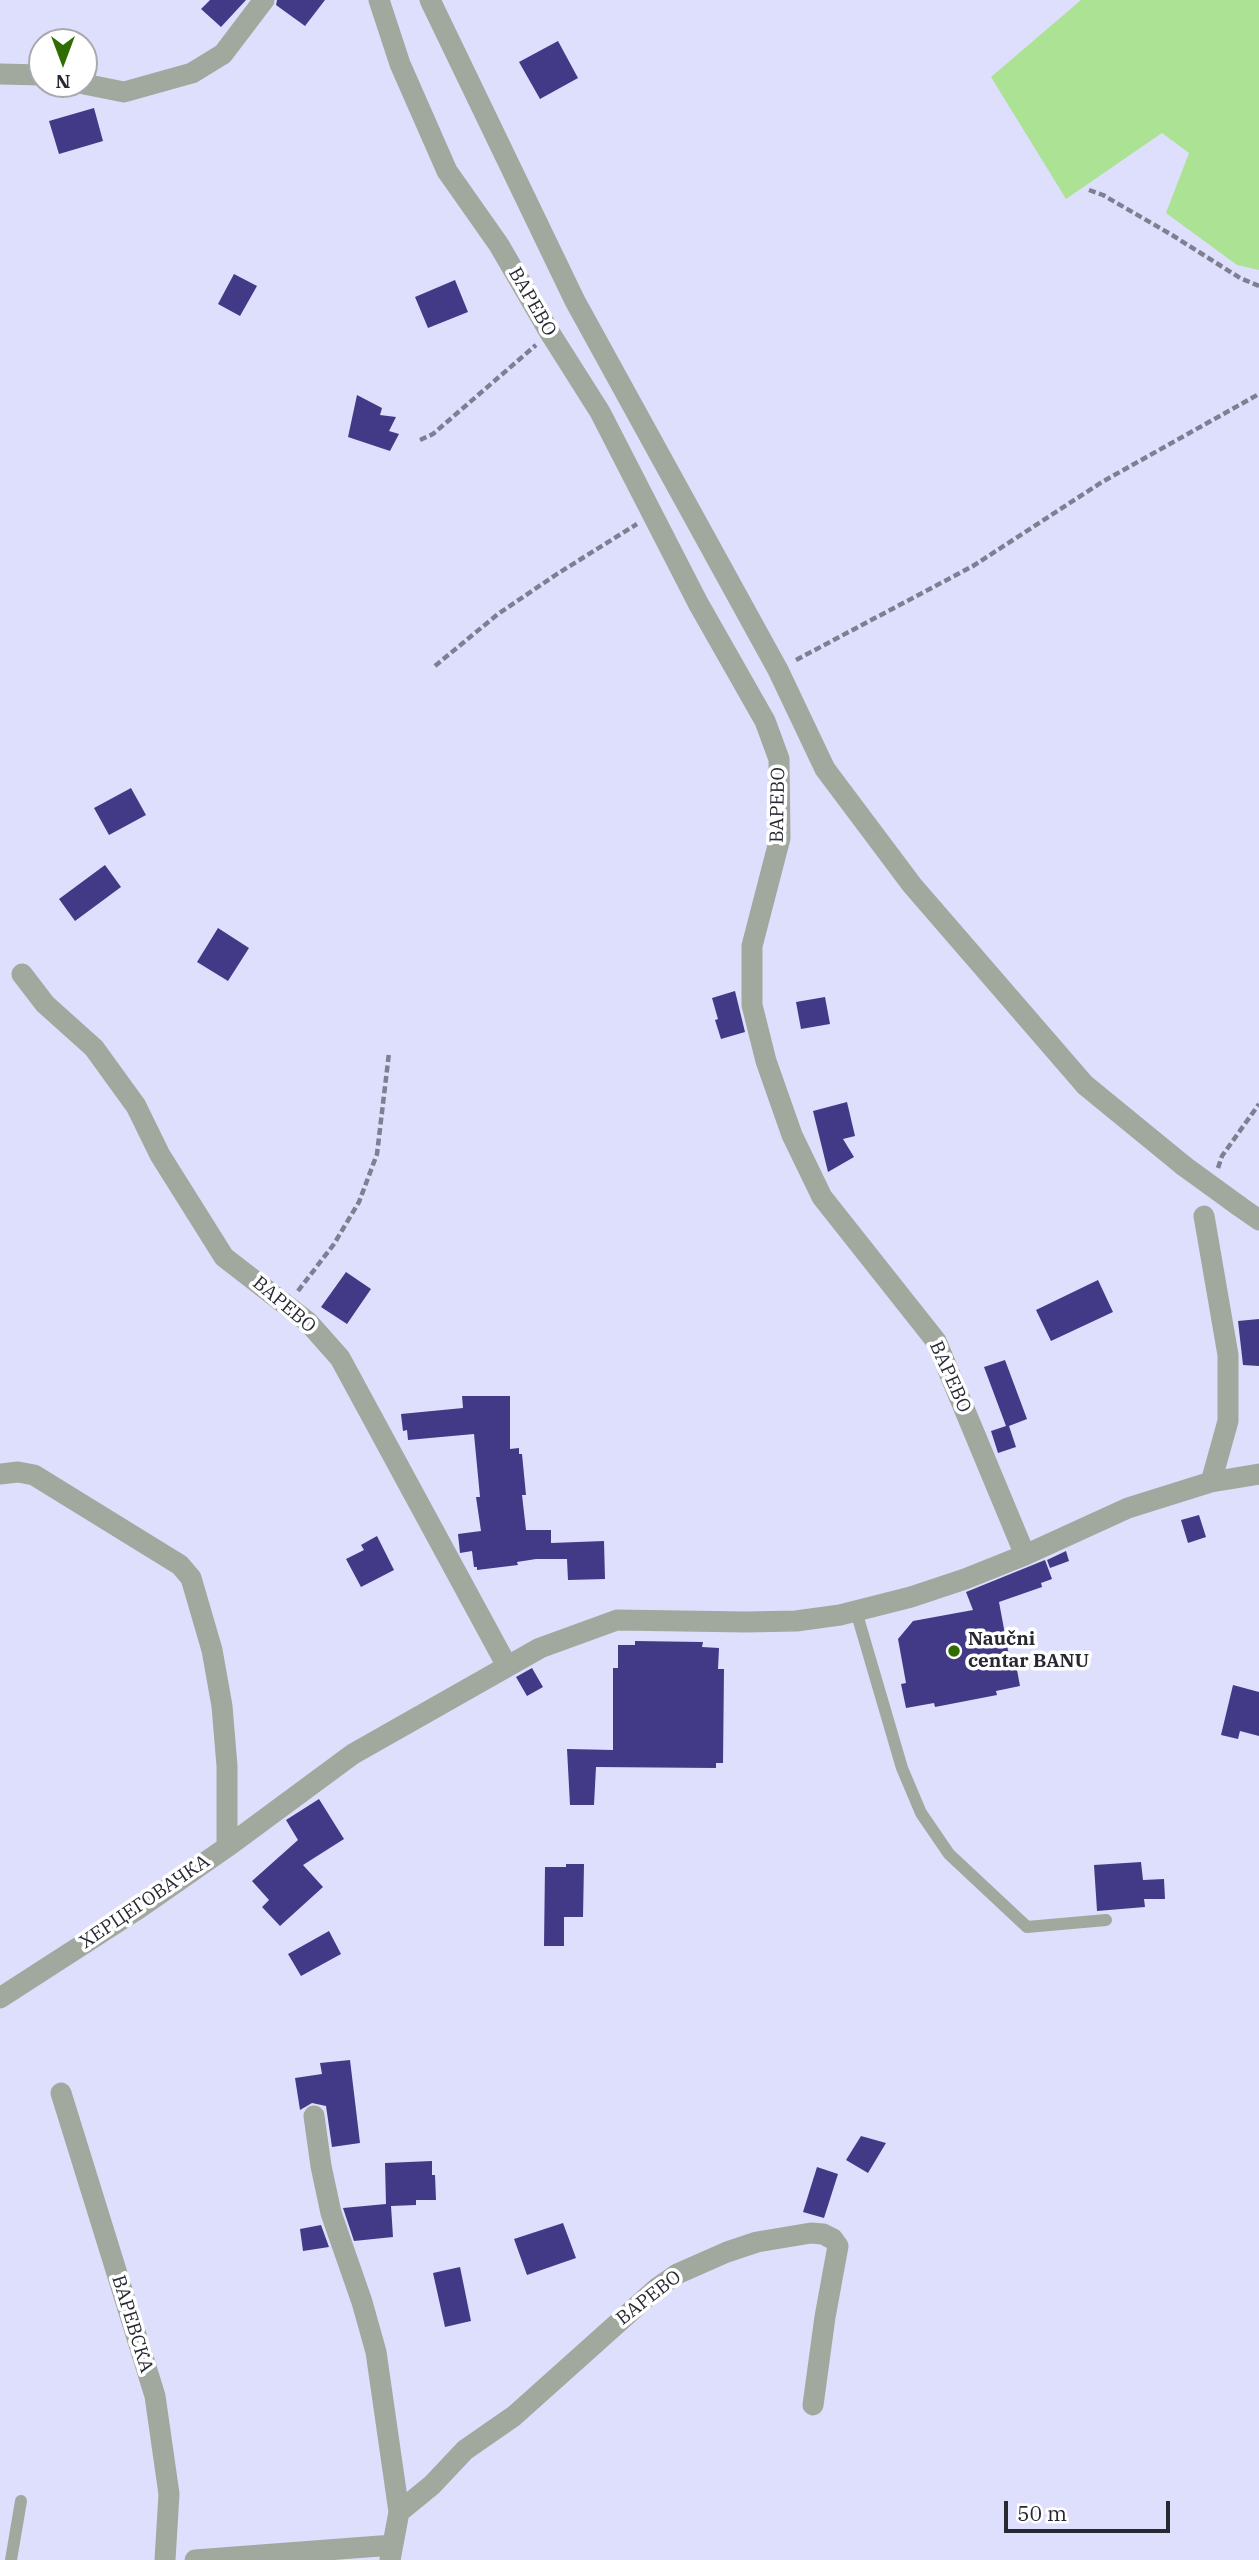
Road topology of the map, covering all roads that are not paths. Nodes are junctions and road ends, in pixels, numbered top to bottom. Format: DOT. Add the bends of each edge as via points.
graph roads {
  1 [pos="264,0"];
  2 [pos="379,0"];
  3 [pos="430,0"];
  4 [pos="0,74"];
  5 [pos="28,75"];
  6 [pos="98,87"];
  7 [pos="797,711"];
  8 [pos="765,721"];
  9 [pos="22,974"];
  10 [pos="1204,1216"];
  11 [pos="1259,1220"];
  12 [pos="0,1474"];
  13 [pos="1259,1474"];
  14 [pos="1211,1482"];
  15 [pos="1025,1555"];
  16 [pos="856,1611"];
  17 [pos="506,1667"];
  18 [pos="227,1847"];
  19 [pos="1106,1920"];
  20 [pos="0,1998"];
  21 [pos="61,2093"];
  22 [pos="314,2116"];
  23 [pos="813,2405"];
  24 [pos="21,2501"];
  25 [pos="399,2512"];
  26 [pos="391,2552"];
  27 [pos="11,2560"];
  28 [pos="165,2560"];
  29 [pos="195,2560"];
  1 -- 6 [label="street" via="223,54 192,73 124,92"];
  2 -- 8 [label="street, ВАРЕВО" via="400,64 447,171 499,245 600,412 698,603"];
  3 -- 7 [label="street" via="575,301"];
  4 -- 5 [label="street"];
  7 -- 8 [label="street"];
  7 -- 11 [label="street, bridge" via="825,769 912,885 1085,1085"];
  8 -- 15 [label="street, ВАРЕВО" via="779,759 780,838 752,946 752,1005 766,1060 792,1135 822,1196 936,1341"];
  9 -- 17 [label="street, ВАРЕВО" via="45,1004 94,1048 136,1106 160,1155 224,1257 308,1322 340,1358"];
  10 -- 14 [label="street" via="1228,1355 1228,1421"];
  12 -- 18 [label="street, ХЕРЦЕГОВАЧКА" via="34,1475 180,1565 191,1578 222,1706"];
  13 -- 14 [label="street"];
  14 -- 15 [label="street" via="1128,1508"];
  15 -- 16 [label="street" via="954,1583"];
  16 -- 17 [label="street" via="796,1621 617,1620 540,1648"];
  16 -- 19 [label="lane" via="902,1768 920,1814 950,1854 1027,1927"];
  17 -- 18 [label="street" via="353,1754"];
  18 -- 20 [label="street, ХЕРЦЕГОВАЧКА"];
  21 -- 28 [label="street, ВАРЕВСКА" via="155,2396 169,2494"];
  22 -- 25 [label="street" via="331,2213 376,2352"];
  23 -- 25 [label="street, ВАРЕВО" via="838,2246 822,2234 757,2242 700,2262 657,2288 514,2416 465,2450"];
  24 -- 27 [label="lane"];
  25 -- 26 [label="street"];
  26 -- 29 [label="street"];
}
